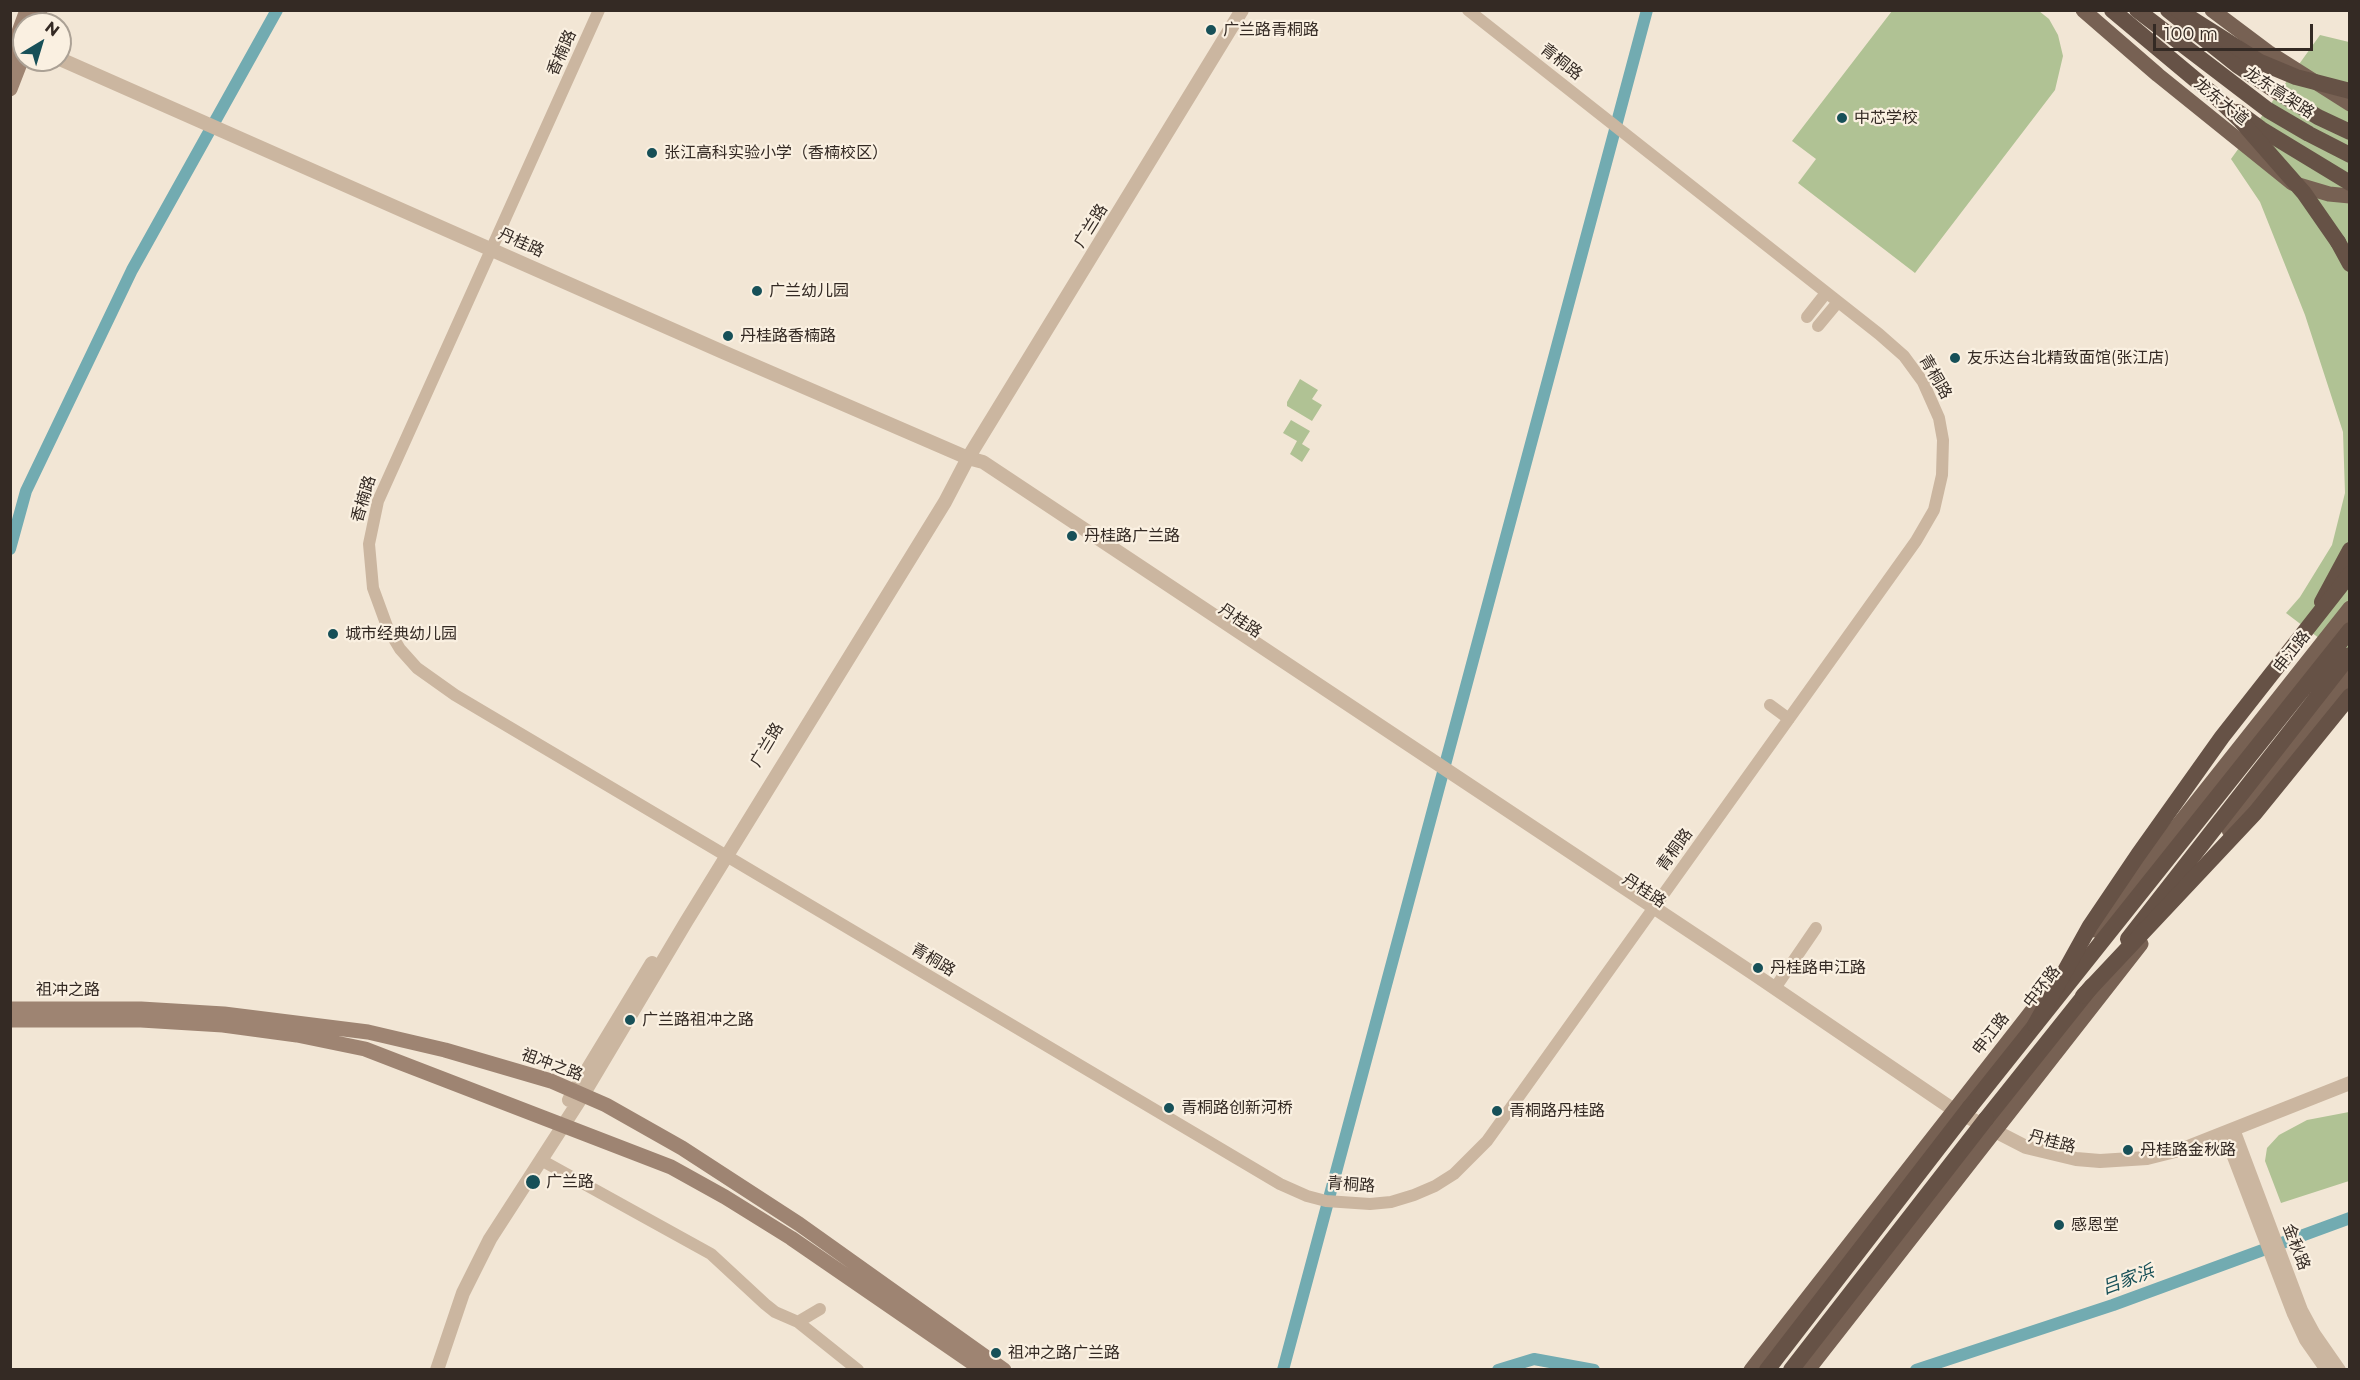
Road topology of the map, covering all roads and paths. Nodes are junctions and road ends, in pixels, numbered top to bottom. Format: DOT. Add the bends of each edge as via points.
graph roads {
  1 [pos="599,10"];
  2 [pos="1242,10"];
  3 [pos="1468,10"];
  4 [pos="2083,10"];
  5 [pos="2112,10"];
  6 [pos="2137,10"];
  7 [pos="2168,10"];
  8 [pos="2178,10"];
  9 [pos="2212,10"];
  10 [pos="72,64"];
  11 [pos="13,72"];
  12 [pos="10,88"];
  13 [pos="2349,92"];
  14 [pos="2215,96"];
  15 [pos="2349,104"];
  16 [pos="2349,132"];
  17 [pos="2349,155"];
  18 [pos="2349,183"];
  19 [pos="2349,196"];
  20 [pos="491,248"];
  21 [pos="2349,264"];
  22 [pos="1826,292"];
  23 [pos="1838,302"];
  24 [pos="1807,317"];
  25 [pos="1818,326"];
  26 [pos="968,458"];
  27 [pos="2349,550"];
  28 [pos="2349,574"];
  29 [pos="2349,608"];
  30 [pos="2306,628"];
  31 [pos="2349,630"];
  32 [pos="2349,655"];
  33 [pos="2349,677"];
  34 [pos="2349,696"];
  35 [pos="1770,705"];
  36 [pos="1789,719"];
  37 [pos="724,855"];
  38 [pos="1652,911"];
  39 [pos="1816,928"];
  40 [pos="1775,988"];
  41 [pos="2083,996"];
  42 [pos="10,1009"];
  43 [pos="10,1020"];
  44 [pos="2035,1025"];
  45 [pos="2349,1083"];
  46 [pos="2349,1089"];
  47 [pos="579,1093"];
  48 [pos="1958,1111"];
  49 [pos="559,1125"];
  50 [pos="1992,1134"];
  51 [pos="2230,1134"];
  52 [pos="541,1160"];
  53 [pos="2288,1286"];
  54 [pos="820,1309"];
  55 [pos="798,1322"];
  56 [pos="431,1370"];
  57 [pos="437,1370"];
  58 [pos="858,1370"];
  59 [pos="983,1370"];
  60 [pos="1004,1370"];
  61 [pos="1751,1370"];
  62 [pos="1767,1370"];
  63 [pos="1791,1370"];
  64 [pos="1808,1370"];
  65 [pos="2326,1370"];
  66 [pos="2340,1370"];
  1 -- 20 [label="street, 香楠路"];
  2 -- 26 [label="street, 广兰路"];
  3 -- 22 [label="street, 青桐路"];
  4 -- 19 [label="main road, 龙东大道" via="2292,183"];
  5 -- 14 [label="highway, bridge"];
  6 -- 17 [label="highway, 龙东高架路" via="2268,110"];
  7 -- 16 [label="highway, 龙东高架路" via="2279,93"];
  8 -- 13 [label="highway, bridge" via="2260,62"];
  9 -- 15 [label="main road"];
  10 -- 20 [label="street, 丹桂路"];
  11 -- 12 [label="main road"];
  14 -- 18 [label="highway, bridge"];
  14 -- 21 [label="highway, bridge" via="2304,193"];
  20 -- 26 [label="street, 丹桂路"];
  20 -- 37 [label="street, 香楠路" via="378,501 369,544 379,610 400,649 434,682"];
  22 -- 23 [label="street, 青桐路"];
  22 -- 24 [label="street"];
  23 -- 25 [label="street"];
  23 -- 36 [label="street, 青桐路" via="1893,346 1923,382 1943,440 1942,475 1934,510 1922,533"];
  26 -- 37 [label="street, 广兰路" via="956,468 937,497"];
  26 -- 38 [label="street, 丹桂路" via="990,467"];
  27 -- 30 [label="highway, bridge"];
  28 -- 30 [label="highway, bridge"];
  29 -- 48 [label="main road, 申江路"];
  30 -- 44 [label="highway, bridge" via="2222,737 2096,917"];
  31 -- 44 [label="highway, 中环路, bridge"];
  32 -- 41 [label="highway, bridge"];
  33 -- 50 [label="main road"];
  34 -- 41 [label="highway, bridge" via="2255,813"];
  35 -- 36 [label="street"];
  36 -- 38 [label="street, 青桐路"];
  37 -- 38 [label="street, 青桐路" via="1280,1184 1306,1196 1347,1204 1391,1202 1414,1195 1455,1174 1472,1158 1518,1100"];
  37 -- 47 [label="street, 广兰路" via="619,1015"];
  38 -- 40 [label="street, 丹桂路"];
  38 -- 48 [label="street, 丹桂路"];
  39 -- 40 [label="street"];
  40 -- 48 [label="street, 丹桂路"];
  41 -- 63 [label="highway, bridge"];
  42 -- 47 [label="main road, 祖冲之路" via="141,1009 224,1014 368,1032 455,1053"];
  43 -- 49 [label="main road, 祖冲之路" via="141,1020 297,1035 365,1049"];
  44 -- 48 [label="highway, 中环路"];
  45 -- 51 [label="street, 丹桂路"];
  46 -- 51 [label="street, 丹桂路"];
  47 -- 49 [label="street, 广兰路"];
  47 -- 60 [label="main road, 祖冲之路" via="682,1148 799,1224"];
  48 -- 50 [label="street, 丹桂路"];
  48 -- 61 [label="main road, 申江路"];
  48 -- 62 [label="highway, 中环路, bridge"];
  49 -- 52 [label="street, 广兰路"];
  49 -- 56 [label="street, 广兰路" via="468,1269"];
  49 -- 59 [label="main road, 祖冲之路" via="671,1167 725,1197 858,1282"];
  50 -- 51 [label="street, 丹桂路" via="2030,1156 2099,1168 2167,1160"];
  50 -- 64 [label="main road"];
  51 -- 53 [label="street, 金秋路"];
  52 -- 55 [label="street" via="711,1254 775,1312"];
  52 -- 57 [label="street, 广兰路" via="473,1271"];
  53 -- 65 [label="street, 金秋路" via="2305,1340"];
  53 -- 66 [label="street, 金秋路" via="2314,1334"];
  54 -- 55 [label="street"];
  55 -- 58 [label="street"];
}
